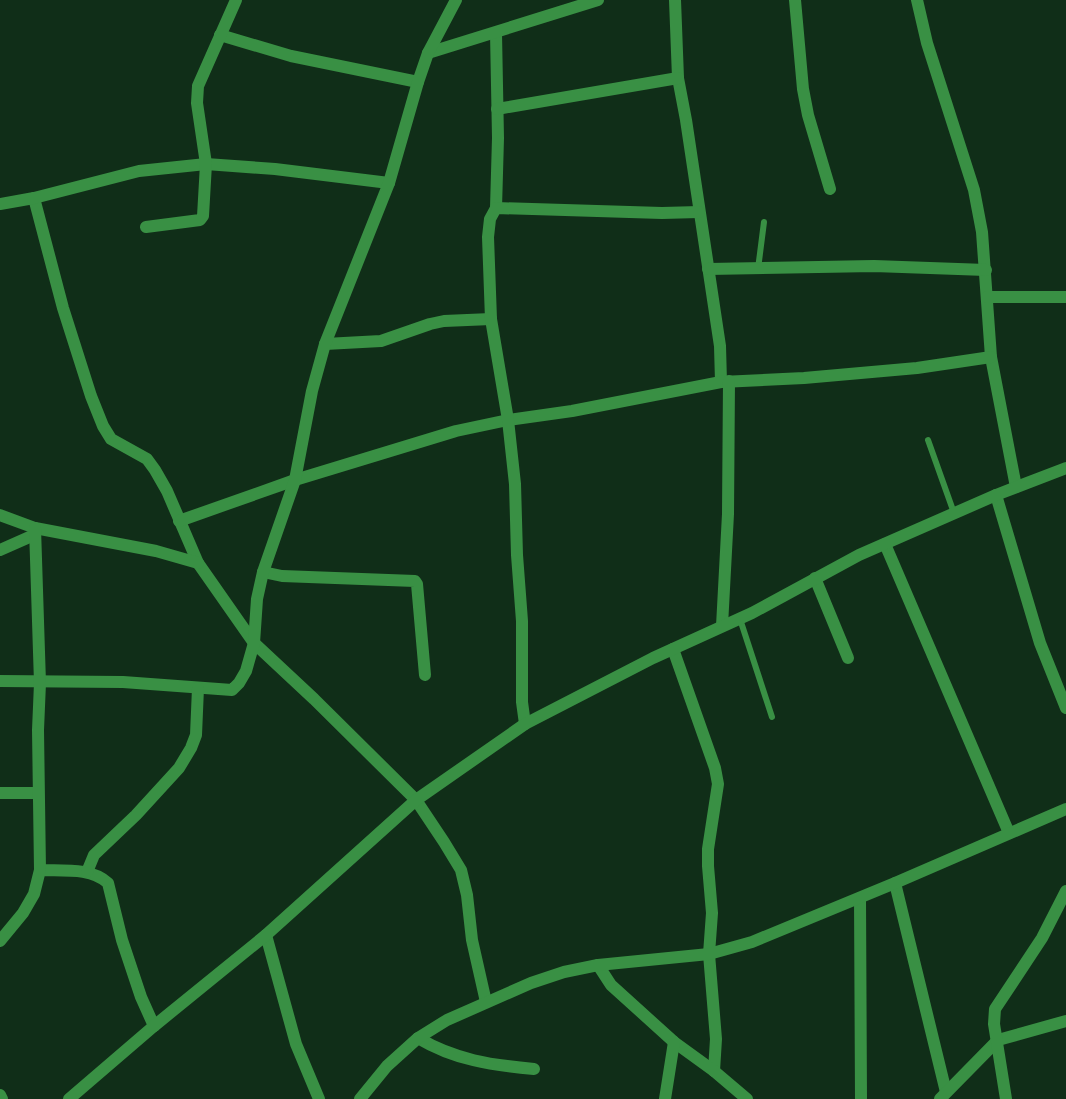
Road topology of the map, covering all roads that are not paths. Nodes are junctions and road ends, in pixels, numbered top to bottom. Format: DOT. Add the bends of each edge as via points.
graph roads {
  1 [pos="236,0"];
  2 [pos="456,0"];
  3 [pos="598,0"];
  4 [pos="675,0"];
  5 [pos="795,0"];
  6 [pos="917,0"];
  7 [pos="496,33"];
  8 [pos="220,35"];
  9 [pos="429,53"];
  10 [pos="678,78"];
  11 [pos="418,82"];
  12 [pos="496,109"];
  13 [pos="206,164"];
  14 [pos="389,183"];
  15 [pos="830,189"];
  16 [pos="34,198"];
  17 [pos="0,204"];
  18 [pos="496,208"];
  19 [pos="699,212"];
  20 [pos="764,222"];
  21 [pos="146,227"];
  22 [pos="708,269"];
  23 [pos="758,269"];
  24 [pos="986,270"];
  25 [pos="987,297"];
  26 [pos="1066,297"];
  27 [pos="491,319"];
  28 [pos="325,344"];
  29 [pos="991,357"];
  30 [pos="725,382"];
  31 [pos="508,420"];
  32 [pos="928,440"];
  33 [pos="1066,468"];
  34 [pos="295,480"];
  35 [pos="1016,487"];
  36 [pos="996,495"];
  37 [pos="954,513"];
  38 [pos="0,515"];
  39 [pos="179,521"];
  40 [pos="34,531"];
  41 [pos="885,544"];
  42 [pos="0,550"];
  43 [pos="198,563"];
  44 [pos="263,572"];
  45 [pos="815,578"];
  46 [pos="740,619"];
  47 [pos="722,626"];
  48 [pos="254,643"];
  49 [pos="673,649"];
  50 [pos="848,658"];
  51 [pos="425,675"];
  52 [pos="0,681"];
  53 [pos="40,683"];
  54 [pos="198,688"];
  55 [pos="1066,708"];
  56 [pos="772,717"];
  57 [pos="525,724"];
  58 [pos="0,793"];
  59 [pos="39,793"];
  60 [pos="416,800"];
  61 [pos="1066,809"];
  62 [pos="1010,833"];
  63 [pos="40,870"];
  64 [pos="87,872"];
  65 [pos="895,883"];
  66 [pos="1066,891"];
  67 [pos="860,898"];
  68 [pos="266,935"];
  69 [pos="0,941"];
  70 [pos="709,954"];
  71 [pos="598,965"];
  72 [pos="486,1002"];
  73 [pos="1066,1021"];
  74 [pos="154,1026"];
  75 [pos="418,1038"];
  76 [pos="998,1040"];
  77 [pos="674,1042"];
  78 [pos="534,1069"];
  79 [pos="714,1071"];
  80 [pos="0,1095"];
  81 [pos="943,1095"];
  82 [pos="2,1099"];
  83 [pos="69,1099"];
  84 [pos="319,1099"];
  85 [pos="360,1099"];
  86 [pos="665,1099"];
  87 [pos="747,1099"];
  88 [pos="861,1099"];
  89 [pos="1006,1099"];
  1 -- 8 [label="street"];
  2 -- 9 [label="street"];
  3 -- 7 [label="street"];
  4 -- 10 [label="street"];
  5 -- 15 [label="street" via="803,89"];
  6 -- 24 [label="street" via="927,44 974,190"];
  7 -- 9 [label="street"];
  7 -- 12 [label="street"];
  8 -- 11 [label="street" via="291,56"];
  8 -- 13 [label="street" via="198,86"];
  9 -- 11 [label="street"];
  10 -- 12 [label="street"];
  10 -- 19 [label="street"];
  11 -- 14 [label="street"];
  12 -- 18 [label="street"];
  13 -- 14 [label="street"];
  13 -- 16 [label="street" via="139,171"];
  13 -- 21 [label="street" via="200,220"];
  14 -- 28 [label="street"];
  16 -- 17 [label="street"];
  16 -- 39 [label="street" via="57,288 103,426 111,439 147,459 167,490"];
  18 -- 19 [label="street"];
  18 -- 27 [label="street" via="488,237"];
  19 -- 22 [label="street"];
  20 -- 23 [label="lane"];
  22 -- 23 [label="street"];
  22 -- 30 [label="street"];
  23 -- 24 [label="street" via="874,266"];
  24 -- 25 [label="street"];
  25 -- 26 [label="street"];
  25 -- 29 [label="street"];
  27 -- 28 [label="street" via="444,321 381,341"];
  27 -- 31 [label="street"];
  28 -- 34 [label="street"];
  29 -- 30 [label="street" via="906,369"];
  29 -- 35 [label="street"];
  30 -- 31 [label="street"];
  30 -- 47 [label="street" via="728,514"];
  31 -- 34 [label="street" via="456,431"];
  31 -- 57 [label="street" via="515,484"];
  32 -- 37 [label="lane"];
  33 -- 35 [label="street"];
  34 -- 39 [label="street"];
  34 -- 44 [label="street"];
  35 -- 36 [label="street"];
  36 -- 37 [label="street"];
  36 -- 55 [label="street" via="1040,643"];
  37 -- 41 [label="street"];
  38 -- 40 [label="street"];
  39 -- 43 [label="street"];
  40 -- 42 [label="street"];
  40 -- 43 [label="street" via="156,551"];
  40 -- 53 [label="street"];
  41 -- 45 [label="street"];
  41 -- 62 [label="street"];
  43 -- 48 [label="street"];
  44 -- 48 [label="street"];
  44 -- 51 [label="street" via="415,581"];
  45 -- 46 [label="street"];
  45 -- 50 [label="street"];
  46 -- 47 [label="street"];
  46 -- 56 [label="lane"];
  47 -- 49 [label="street"];
  48 -- 54 [label="street" via="246,671 232,690"];
  48 -- 60 [label="street"];
  49 -- 57 [label="street"];
  49 -- 70 [label="street" via="718,784 708,849 712,921"];
  52 -- 53 [label="street"];
  53 -- 54 [label="street" via="123,682"];
  53 -- 59 [label="street"];
  54 -- 64 [label="street" via="196,735 179,768 94,855"];
  57 -- 60 [label="street"];
  58 -- 59 [label="street"];
  59 -- 63 [label="street"];
  60 -- 68 [label="street"];
  60 -- 72 [label="street" via="461,870"];
  61 -- 62 [label="street"];
  62 -- 65 [label="street"];
  63 -- 64 [label="street"];
  63 -- 69 [label="street" via="34,894"];
  64 -- 74 [label="street" via="108,883 122,940"];
  65 -- 67 [label="street"];
  65 -- 81 [label="street"];
  66 -- 76 [label="street" via="1042,938 995,1009"];
  67 -- 70 [label="street" via="752,942"];
  67 -- 88 [label="street"];
  68 -- 74 [label="street"];
  68 -- 84 [label="street" via="296,1044"];
  70 -- 71 [label="street"];
  70 -- 79 [label="street" via="716,1040"];
  71 -- 72 [label="street" via="564,972"];
  71 -- 77 [label="street" via="611,985"];
  72 -- 75 [label="street"];
  73 -- 76 [label="street"];
  74 -- 83 [label="street"];
  75 -- 78 [label="street" via="456,1056"];
  75 -- 85 [label="street" via="387,1066"];
  76 -- 81 [label="street"];
  76 -- 89 [label="street"];
  77 -- 79 [label="street"];
  77 -- 86 [label="street"];
  79 -- 87 [label="street"];
  80 -- 82 [label="street"];
}
